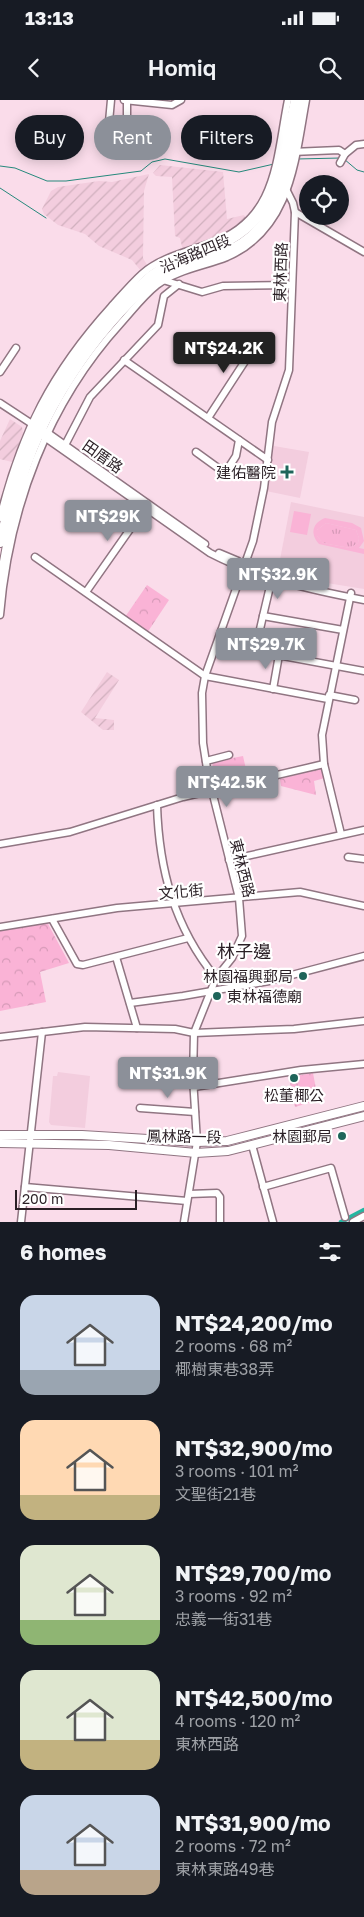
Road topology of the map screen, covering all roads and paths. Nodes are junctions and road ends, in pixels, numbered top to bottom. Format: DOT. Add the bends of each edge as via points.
graph roads {
  1 [pos="111,100"];
  2 [pos="124,100"];
  3 [pos="128,100"];
  4 [pos="182,100"];
  5 [pos="288,100"];
  6 [pos="295,100"];
  7 [pos="300,100"];
  8 [pos="306,100"];
  9 [pos="110,115"];
  10 [pos="128,115"];
  11 [pos="364,144"];
  12 [pos="345,154"];
  13 [pos="286,158"];
  14 [pos="341,162"];
  15 [pos="279,188"];
  16 [pos="295,212"];
  17 [pos="364,252"];
  18 [pos="154,276"];
  19 [pos="179,284"];
  20 [pos="291,285"];
  21 [pos="256,340"];
  22 [pos="16,348"];
  23 [pos="124,360"];
  24 [pos="0,372"];
  25 [pos="0,403"];
  26 [pos="208,418"];
  27 [pos="39,430"];
  28 [pos="239,440"];
  29 [pos="64,448"];
  30 [pos="196,452"];
  31 [pos="268,460"];
  32 [pos="146,506"];
  33 [pos="1,521"];
  34 [pos="0,543"];
  35 [pos="35,557"];
  36 [pos="243,568"];
  37 [pos="272,578"];
  38 [pos="0,583"];
  39 [pos="86,592"];
  40 [pos="350,595"];
  41 [pos="364,600"];
  42 [pos="0,604"];
  43 [pos="0,615"];
  44 [pos="264,616"];
  45 [pos="343,630"];
  46 [pos="217,644"];
  47 [pos="255,651"];
  48 [pos="279,656"];
  49 [pos="335,665"];
  50 [pos="364,671"];
  51 [pos="205,676"];
  52 [pos="273,689"];
  53 [pos="329,697"];
  54 [pos="355,700"];
  55 [pos="229,755"];
  56 [pos="206,761"];
  57 [pos="324,764"];
  58 [pos="212,791"];
  59 [pos="157,805"];
  60 [pos="364,830"];
  61 [pos="341,834"];
  62 [pos="0,844"];
  63 [pos="348,857"];
  64 [pos="364,859"];
  65 [pos="229,860"];
  66 [pos="239,898"];
  67 [pos="175,904"];
  68 [pos="364,906"];
  69 [pos="52,919"];
  70 [pos="0,928"];
  71 [pos="188,938"];
  72 [pos="364,956"];
  73 [pos="116,957"];
  74 [pos="216,978"];
  75 [pos="210,990"];
  76 [pos="130,1003"];
  77 [pos="364,1022"];
  78 [pos="137,1028"];
  79 [pos="42,1032"];
  80 [pos="194,1033"];
  81 [pos="0,1037"];
  82 [pos="364,1064"];
  83 [pos="194,1087"];
  84 [pos="364,1106"];
  85 [pos="140,1108"];
  86 [pos="195,1112"];
  87 [pos="364,1116"];
  88 [pos="31,1134"];
  89 [pos="0,1135"];
  90 [pos="196,1142"];
  91 [pos="0,1143"];
  92 [pos="30,1143"];
  93 [pos="252,1145"];
  94 [pos="196,1153"];
  95 [pos="25,1187"];
  96 [pos="263,1187"];
  97 [pos="188,1197"];
  98 [pos="364,1216"];
  99 [pos="345,1217"];
  100 [pos="21,1222"];
  101 [pos="184,1222"];
  102 [pos="220,1222"];
  103 [pos="273,1222"];
  104 [pos="353,1222"];
  1 -- 9 [label="street"];
  2 -- 3 [label="street"];
  3 -- 4 [label="street" via="172,105"];
  3 -- 10 [label="street"];
  5 -- 13 [label="street, 沿海路四段"];
  6 -- 13 [label="main road, 沿海路四段"];
  7 -- 13 [label="main road, 沿海路四段"];
  8 -- 13 [label="street, 沿海路四段"];
  11 -- 12 [label="street"];
  12 -- 13 [label="street" via="339,150"];
  12 -- 14 [label="street"];
  13 -- 15 [label="main road"];
  13 -- 15 [label="street, 沿海路四段"];
  15 -- 16 [label="street, 東林西路" via="293,203"];
  15 -- 18 [label="main road, 沿海路四段" via="248,230 226,243 160,268"];
  15 -- 18 [label="main road, 沿海路四段" via="270,213 249,238 224,253"];
  16 -- 17 [label="street"];
  16 -- 20 [label="street, 東林西路"];
  18 -- 19 [label="street"];
  18 -- 27 [label="street, 沿海路四段" via="149,292 98,348"];
  18 -- 27 [label="main road, 沿海路四段" via="88,342"];
  19 -- 20 [label="street" via="202,292 223,286"];
  19 -- 23 [label="street" via="164,296 158,325"];
  20 -- 31 [label="street, 東林西路" via="289,370 272,422"];
  21 -- 26 [label="street"];
  22 -- 24 [label="street"];
  23 -- 26 [label="street"];
  23 -- 29 [label="street" via="90,397"];
  25 -- 27 [label="street, 田厝路"];
  26 -- 28 [label="street"];
  27 -- 29 [label="street, 田厝路"];
  27 -- 33 [label="main road"];
  27 -- 38 [label="main road" via="18,493"];
  27 -- 42 [label="street" via="16,520"];
  28 -- 30 [label="street" via="236,456 225,473"];
  28 -- 31 [label="street"];
  29 -- 32 [label="street, 田厝路"];
  31 -- 36 [label="street, 東林西路" via="253,541"];
  32 -- 36 [label="street, 田厝路" via="213,550 238,561"];
  32 -- 39 [label="street"];
  33 -- 34 [label="main road"];
  35 -- 39 [label="street"];
  36 -- 37 [label="street, 田厝路"];
  36 -- 46 [label="street, 東林西路"];
  37 -- 40 [label="street, 田厝路" via="309,590"];
  37 -- 44 [label="street"];
  39 -- 51 [label="street"];
  40 -- 41 [label="street, 田厝路"];
  40 -- 45 [label="street"];
  42 -- 43 [label="street"];
  44 -- 45 [label="street"];
  44 -- 47 [label="street"];
  45 -- 49 [label="street"];
  46 -- 47 [label="street"];
  46 -- 51 [label="street, 東林西路"];
  47 -- 48 [label="street"];
  48 -- 49 [label="street"];
  48 -- 52 [label="street"];
  49 -- 50 [label="street"];
  49 -- 53 [label="street"];
  51 -- 52 [label="street"];
  51 -- 56 [label="street, 東林西路" via="201,707"];
  52 -- 53 [label="street"];
  53 -- 54 [label="street"];
  53 -- 57 [label="street" via="322,735"];
  55 -- 56 [label="street"];
  56 -- 58 [label="street, 東林西路"];
  57 -- 58 [label="street"];
  57 -- 61 [label="street"];
  58 -- 59 [label="street"];
  58 -- 65 [label="street, 東林西路"];
  59 -- 62 [label="street" via="70,832"];
  59 -- 67 [label="street" via="161,859"];
  60 -- 61 [label="street"];
  61 -- 65 [label="street"];
  63 -- 64 [label="street"];
  65 -- 66 [label="street, 東林西路"];
  66 -- 67 [label="street, 文化街"];
  66 -- 68 [label="street, 文化街" via="308,892"];
  66 -- 74 [label="street, 東林西路" via="242,936 232,958"];
  67 -- 69 [label="street, 文化街" via="117,908"];
  67 -- 71 [label="street"];
  69 -- 70 [label="street, 文化街"];
  69 -- 73 [label="street" via="77,964 83,966"];
  71 -- 73 [label="street"];
  71 -- 74 [label="street"];
  72 -- 75 [label="street" via="269,981"];
  73 -- 76 [label="street"];
  74 -- 75 [label="street, 東林西路"];
  75 -- 76 [label="street"];
  75 -- 80 [label="street, 東林西路"];
  76 -- 78 [label="street"];
  77 -- 80 [label="street"];
  78 -- 79 [label="street" via="85,1027"];
  78 -- 80 [label="street"];
  79 -- 81 [label="street"];
  79 -- 88 [label="street"];
  80 -- 83 [label="street"];
  82 -- 83 [label="street" via="301,1070"];
  83 -- 86 [label="street"];
  84 -- 90 [label="main road, 鳳林路一段" via="227,1141"];
  85 -- 86 [label="street"];
  86 -- 90 [label="street"];
  87 -- 93 [label="main road, 鳳林路一段"];
  88 -- 89 [label="main road, 鳳林路一段"];
  88 -- 90 [label="main road, 鳳林路一段"];
  88 -- 92 [label="street"];
  90 -- 94 [label="street"];
  91 -- 92 [label="main road, 鳳林路一段"];
  92 -- 94 [label="main road, 鳳林路一段" via="109,1145"];
  92 -- 95 [label="street"];
  93 -- 94 [label="main road, 鳳林路一段"];
  93 -- 96 [label="street"];
  94 -- 97 [label="street"];
  95 -- 97 [label="street"];
  95 -- 100 [label="street"];
  96 -- 99 [label="street" via="331,1168"];
  96 -- 103 [label="street"];
  97 -- 101 [label="street"];
  97 -- 102 [label="street" via="217,1194 220,1197"];
  98 -- 104 [label="street"];
}
